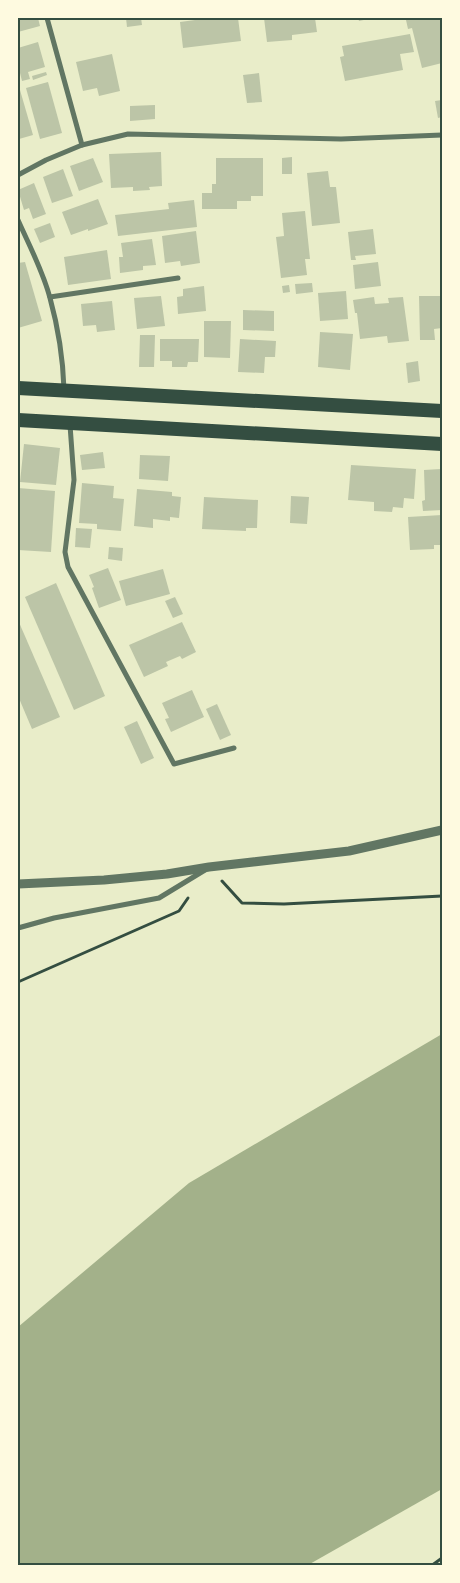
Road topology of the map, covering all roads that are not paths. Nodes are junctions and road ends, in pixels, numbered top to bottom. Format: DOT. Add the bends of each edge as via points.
graph roads {
  1 [pos="47,18"];
  2 [pos="442,135"];
  3 [pos="82,145"];
  4 [pos="18,176"];
  5 [pos="18,220"];
  6 [pos="178,278"];
  7 [pos="50,297"];
  8 [pos="18,388"];
  9 [pos="64,391"];
  10 [pos="442,411"];
  11 [pos="18,420"];
  12 [pos="70,422"];
  13 [pos="442,444"];
  14 [pos="234,748"];
  15 [pos="442,830"];
  16 [pos="209,867"];
  17 [pos="18,884"];
  18 [pos="18,928"];
  1 -- 3 [label="street"];
  2 -- 3 [label="street" via="341,139 128,134"];
  3 -- 4 [label="street"];
  5 -- 7 [label="street"];
  6 -- 7 [label="street"];
  7 -- 9 [label="street" via="63,361"];
  8 -- 9 [label="highway"];
  9 -- 10 [label="highway"];
  11 -- 12 [label="highway"];
  12 -- 13 [label="highway"];
  12 -- 14 [label="street" via="74,480 65,552 68,567 174,764"];
  15 -- 16 [label="street" via="349,850"];
  16 -- 17 [label="street" via="104,880"];
  16 -- 18 [label="street" via="159,898"];
}
